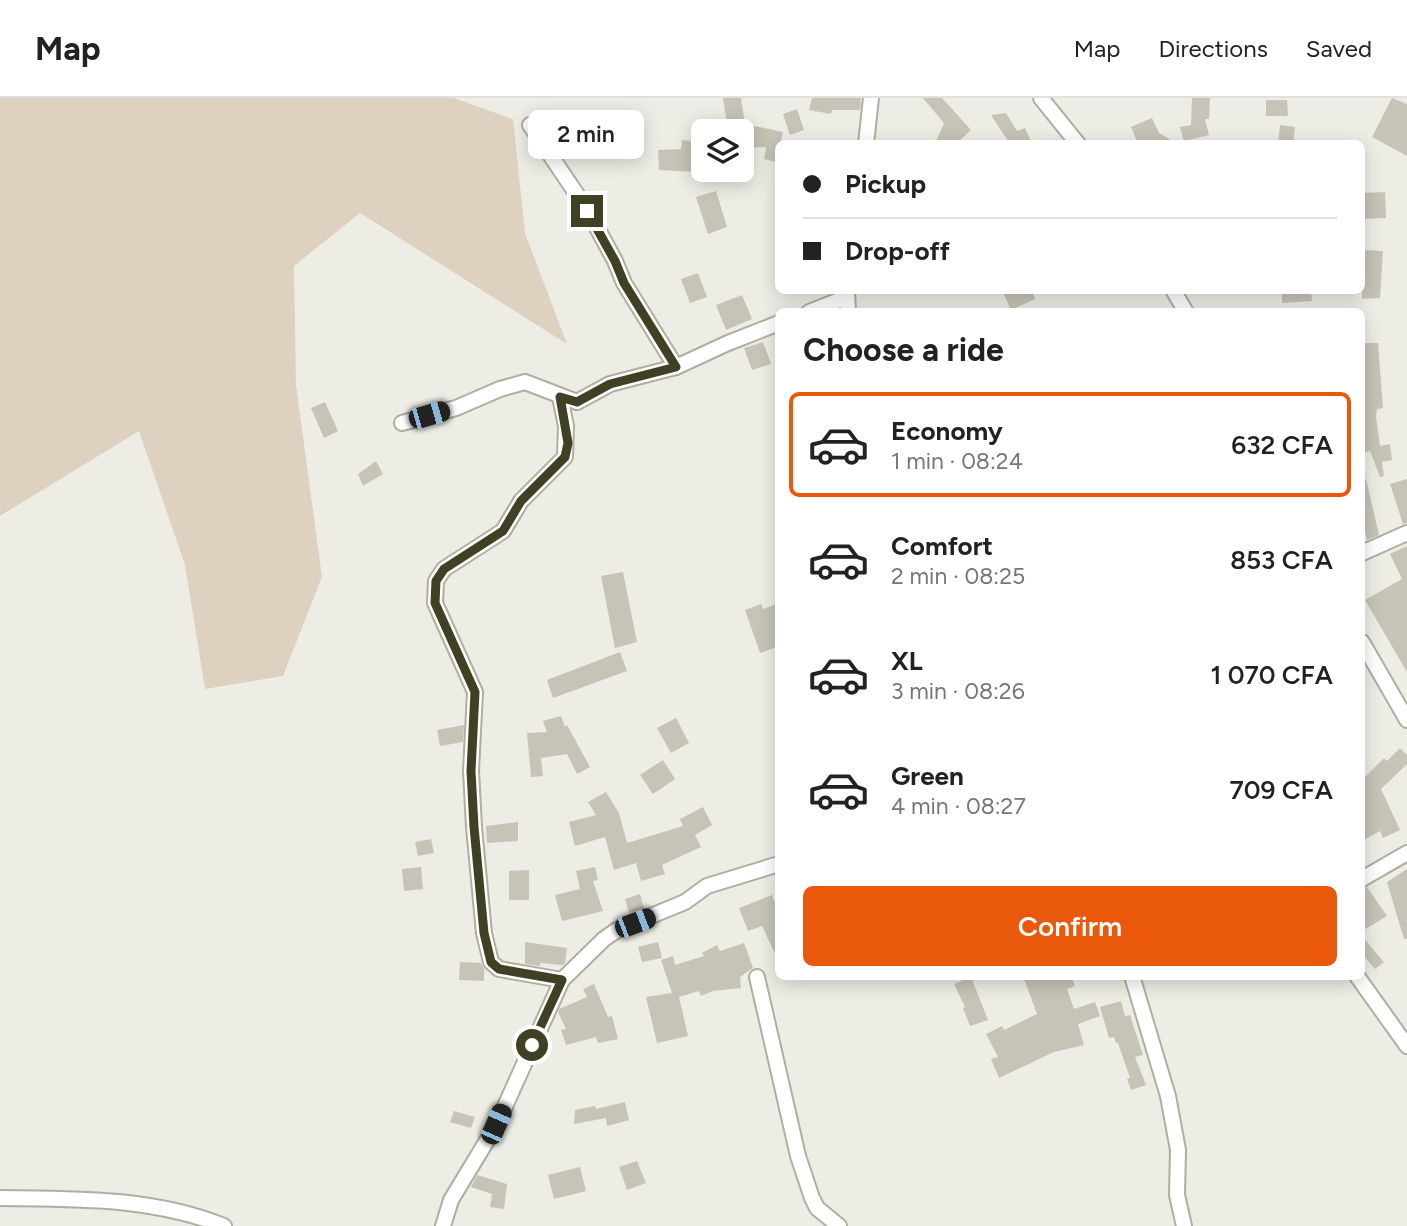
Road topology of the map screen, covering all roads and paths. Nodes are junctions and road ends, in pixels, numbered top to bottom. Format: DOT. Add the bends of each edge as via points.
graph roads {
  1 [pos="871,98"];
  2 [pos="1041,98"];
  3 [pos="530,125"];
  4 [pos="866,140"];
  5 [pos="1075,140"];
  6 [pos="847,300"];
  7 [pos="822,308"];
  8 [pos="775,325"];
  9 [pos="676,367"];
  10 [pos="560,397"];
  11 [pos="402,423"];
  12 [pos="1407,533"];
  13 [pos="1365,552"];
  14 [pos="1365,647"];
  15 [pos="1407,720"];
  16 [pos="1407,853"];
  17 [pos="775,865"];
  18 [pos="1365,877"];
  19 [pos="757,977"];
  20 [pos="562,980"];
  21 [pos="1133,980"];
  22 [pos="1360,980"];
  23 [pos="1407,1046"];
  24 [pos="0,1198"];
  25 [pos="224,1226"];
  26 [pos="443,1226"];
  27 [pos="839,1226"];
  28 [pos="1184,1226"];
  1 -- 4 [label="street"];
  2 -- 5 [label="street"];
  3 -- 9 [label="street" via="587,211 624,283"];
  6 -- 7 [label="street"];
  8 -- 9 [label="street"];
  9 -- 10 [label="street" via="610,384 577,402"];
  10 -- 11 [label="street" via="525,382"];
  10 -- 20 [label="street" via="567,435 565,457 521,501 503,531 444,569 436,581 435,603 475,692 474,827 491,962 499,969"];
  12 -- 13 [label="street"];
  14 -- 15 [label="street"];
  16 -- 18 [label="street"];
  17 -- 20 [label="street" via="707,886 685,902 617,930"];
  19 -- 27 [label="street" via="808,1187 817,1208"];
  20 -- 26 [label="street" via="496,1124 451,1200"];
  21 -- 28 [label="street" via="1168,1096"];
  22 -- 23 [label="street"];
  24 -- 25 [label="street" via="133,1202"];
}
